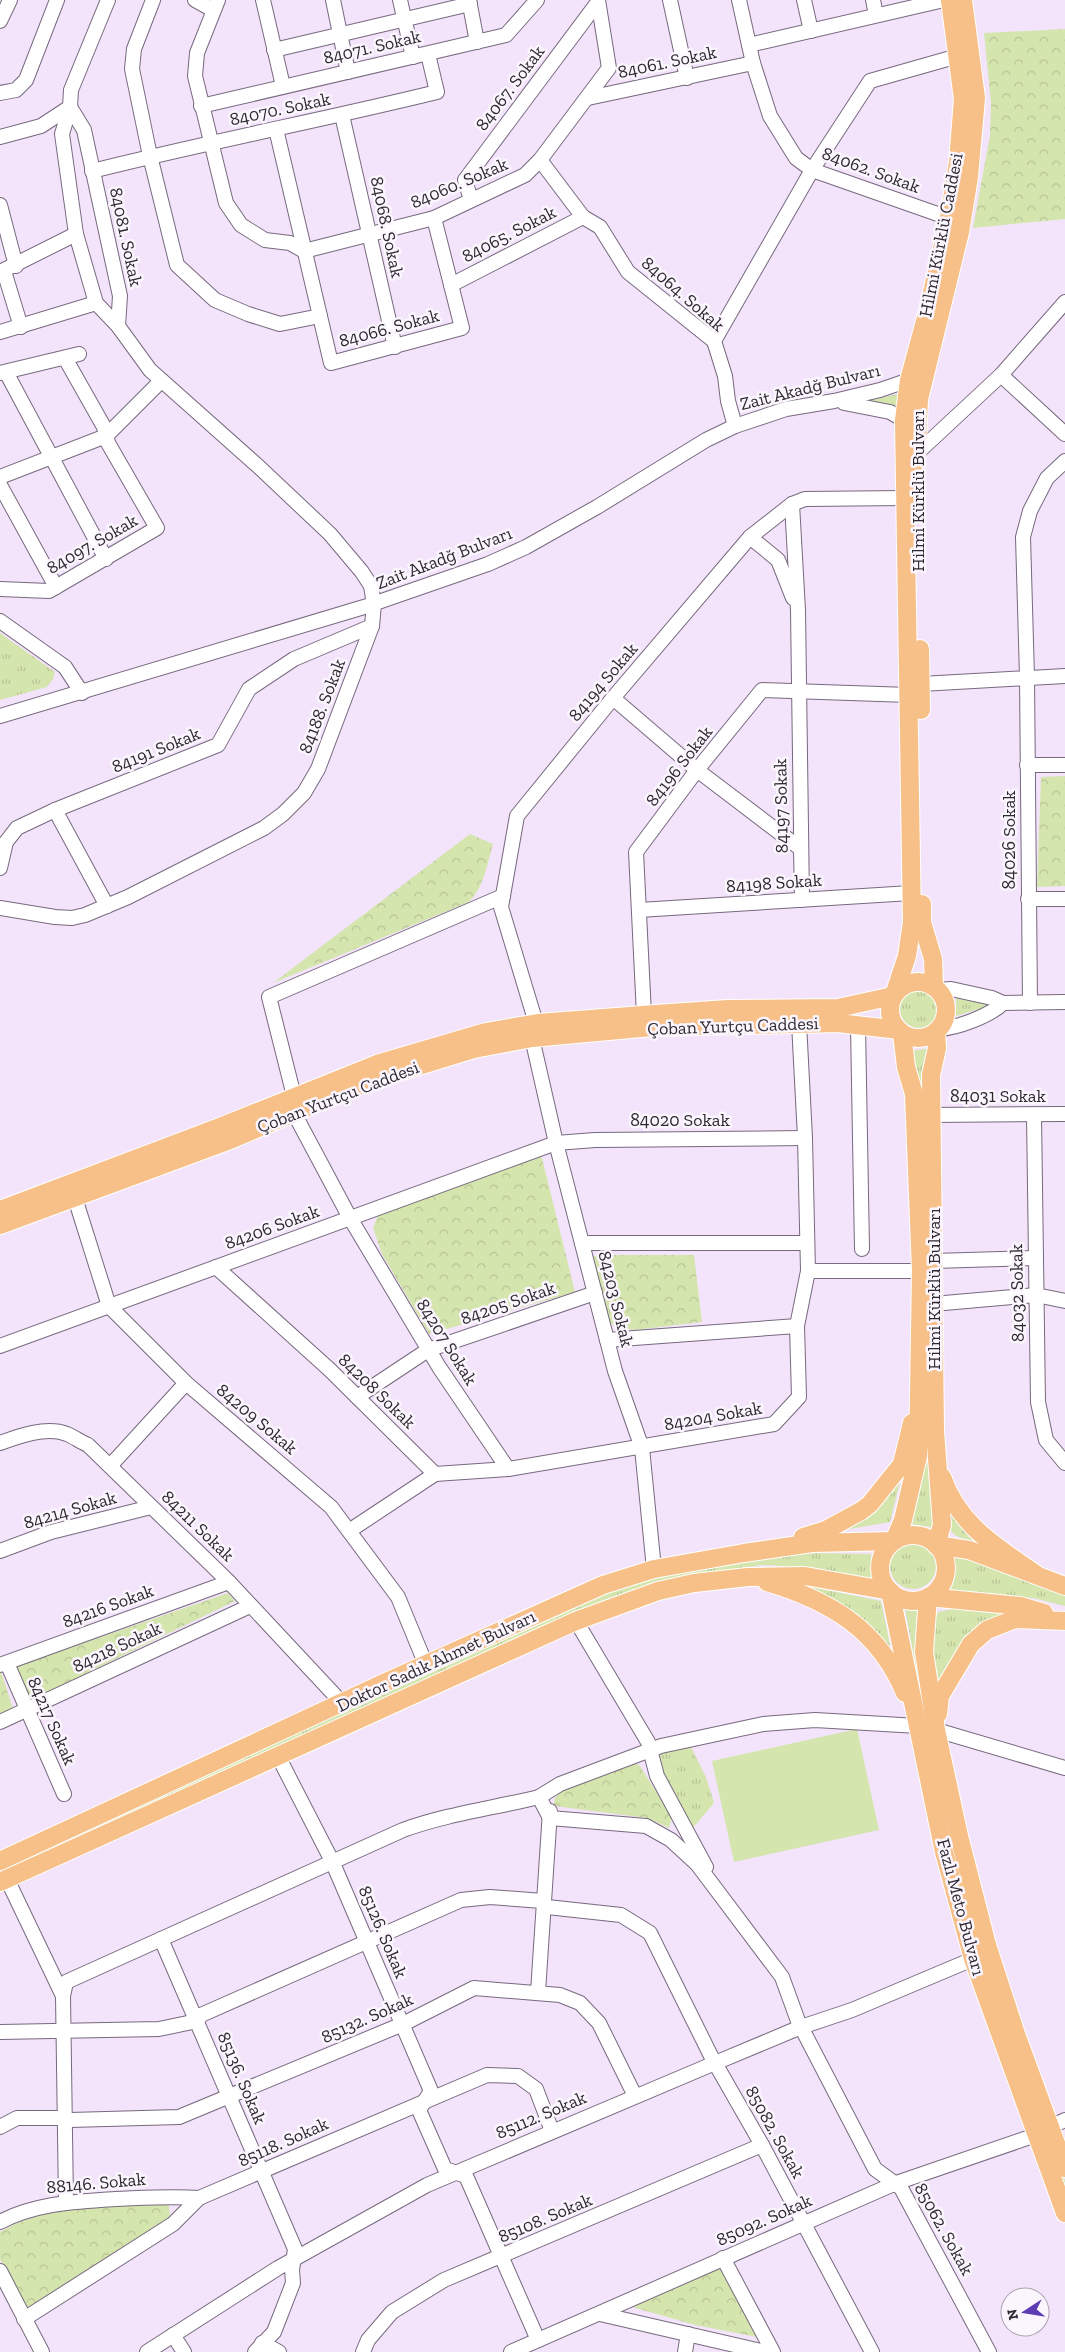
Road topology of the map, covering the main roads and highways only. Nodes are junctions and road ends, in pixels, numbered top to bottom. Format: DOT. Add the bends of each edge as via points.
graph roads {
  1 [pos="950,0"];
  2 [pos="963,0"];
  3 [pos="908,380"];
  4 [pos="915,689"];
  5 [pos="936,988"];
  6 [pos="894,994"];
  7 [pos="937,1030"];
  8 [pos="534,1031"];
  9 [pos="901,1032"];
  10 [pos="294,1104"];
  11 [pos="0,1210"];
  12 [pos="0,1226"];
  13 [pos="927,1266"];
  14 [pos="919,1394"];
  15 [pos="936,1457"];
  16 [pos="894,1541"];
  17 [pos="936,1545"];
  18 [pos="744,1553"];
  19 [pos="1037,1575"];
  20 [pos="748,1577"];
  21 [pos="1065,1586"];
  22 [pos="890,1591"];
  23 [pos="928,1597"];
  24 [pos="1065,1619"];
  25 [pos="918,1726"];
  26 [pos="936,1730"];
  27 [pos="0,1861"];
  28 [pos="3,1881"];
  29 [pos="1050,2127"];
  30 [pos="1065,2168"];
  31 [pos="1065,2213"];
  1 -- 3 [label="main road, Hilmi Kürklü Caddesi" via="963,99 958,162 928,310"];
  2 -- 4 [label="main road, Hilmi Kürklü Bulvarı" via="976,98 960,232 919,399 915,455"];
  3 -- 4 [label="main road, Hilmi Kürklü Bulvarı" via="904,420 905,498"];
  4 -- 5 [label="main road, Hilmi Kürklü Bulvarı" via="922,922 933,959"];
  4 -- 6 [label="main road, Hilmi Kürklü Bulvarı" via="912,922 907,956"];
  5 -- 6 [label="main road" via="922,981 912,982"];
  5 -- 7 [label="main road" via="944,998 946,1008 946,1017"];
  6 -- 8 [label="main road, Çoban Yurtçu Caddesi" via="838,1008 644,1014"];
  6 -- 9 [label="main road" via="891,1020"];
  7 -- 9 [label="main road" via="919,1038"];
  7 -- 13 [label="main road, Hilmi Kürklü Bulvarı" via="938,1048 931,1075"];
  8 -- 9 [label="main road, Çoban Yurtçu Caddesi" via="838,1023"];
  8 -- 10 [label="main road, Çoban Yurtçu Caddesi" via="486,1032 433,1047 378,1064"];
  9 -- 13 [label="main road, Hilmi Kürklü Bulvarı" via="914,1094"];
  10 -- 11 [label="main road, Çoban Yurtçu Caddesi" via="220,1127"];
  10 -- 12 [label="main road, Çoban Yurtçu Caddesi" via="230,1140"];
  13 -- 14 [label="main road, Hilmi Kürklü Bulvarı"];
  13 -- 15 [label="main road, Hilmi Kürklü Bulvarı" via="933,1304"];
  14 -- 16 [label="main road, Hilmi Kürklü Bulvarı" via="918,1456 903,1520"];
  14 -- 18 [label="main road" via="902,1464 870,1504 826,1530"];
  15 -- 17 [label="main road, Hilmi Kürklü Bulvarı" via="942,1525"];
  15 -- 19 [label="main road" via="946,1488 963,1518 982,1536"];
  16 -- 17 [label="main road" via="914,1535"];
  16 -- 18 [label="main road, Doktor Sadık Ahmet Bulvarı" via="812,1543"];
  16 -- 22 [label="main road" via="886,1548 880,1568 882,1579"];
  17 -- 19 [label="main road" via="970,1550"];
  17 -- 23 [label="main road" via="945,1560 946,1570 937,1590"];
  18 -- 27 [label="main road, Doktor Sadık Ahmet Bulvarı" via="654,1569 571,1598"];
  19 -- 21 [label="main road"];
  20 -- 22 [label="main road, Doktor Sadık Ahmet Bulvarı" via="805,1576"];
  20 -- 25 [label="main road" via="792,1589 833,1608 860,1627 897,1674"];
  20 -- 28 [label="main road, Doktor Sadık Ahmet Bulvarı" via="658,1591 576,1621"];
  22 -- 23 [label="main road" via="906,1600"];
  22 -- 25 [label="main road, Fazlı Meto Bulvarı"];
  23 -- 24 [label="main road" via="1020,1606"];
  23 -- 26 [label="main road, Fazlı Meto Bulvarı" via="924,1652"];
  24 -- 26 [label="main road" via="1015,1619 982,1634 971,1644 940,1696"];
  25 -- 29 [label="main road, Fazlı Meto Bulvarı" via="944,1852 973,1959"];
  26 -- 29 [label="main road, Fazlı Meto Bulvarı" via="958,1836 987,1945"];
  29 -- 30 [label="main road, Fazlı Meto Bulvarı"];
  29 -- 31 [label="main road, Fazlı Meto Bulvarı"];
}
